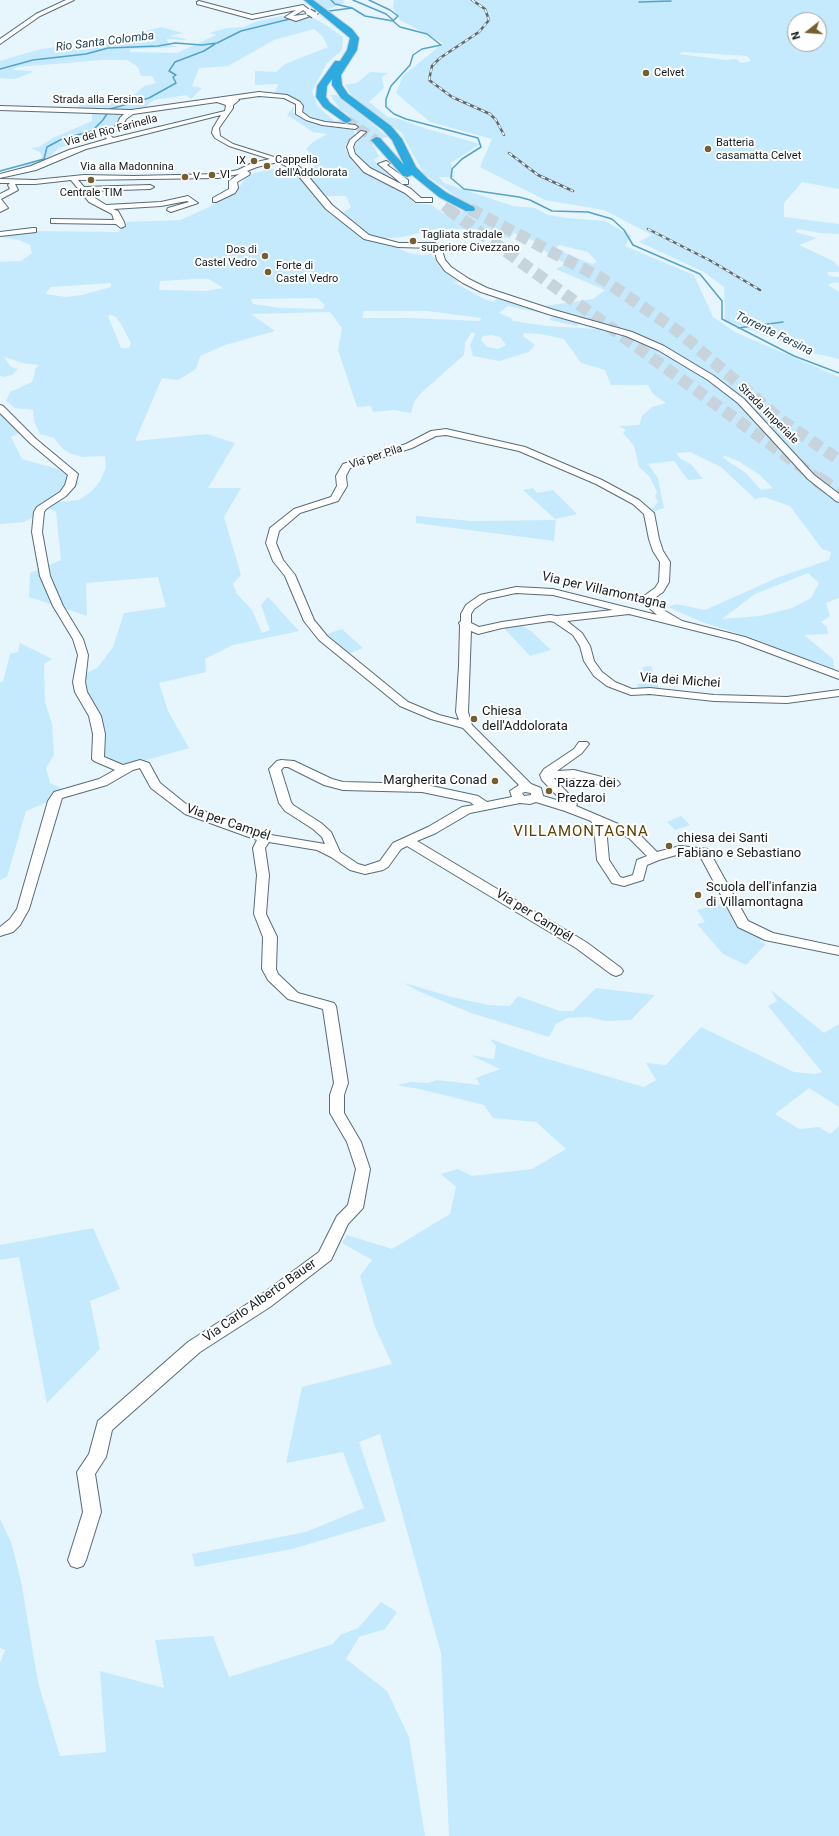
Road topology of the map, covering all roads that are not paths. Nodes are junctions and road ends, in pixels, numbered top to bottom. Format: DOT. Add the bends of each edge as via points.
graph roads {
  1 [pos="71,0"];
  2 [pos="199,4"];
  3 [pos="313,10"];
  4 [pos="0,42"];
  5 [pos="254,94"];
  6 [pos="227,100"];
  7 [pos="0,108"];
  8 [pos="131,112"];
  9 [pos="225,116"];
  10 [pos="206,118"];
  11 [pos="347,120"];
  12 [pos="355,127"];
  13 [pos="363,132"];
  14 [pos="111,140"];
  15 [pos="376,140"];
  16 [pos="279,160"];
  17 [pos="386,163"];
  18 [pos="252,166"];
  19 [pos="0,176"];
  20 [pos="73,178"];
  21 [pos="0,181"];
  22 [pos="15,184"];
  23 [pos="150,186"];
  24 [pos="0,188"];
  25 [pos="421,188"];
  26 [pos="81,189"];
  27 [pos="0,197"];
  28 [pos="216,200"];
  29 [pos="0,201"];
  30 [pos="444,206"];
  31 [pos="105,207"];
  32 [pos="470,209"];
  33 [pos="0,210"];
  34 [pos="171,210"];
  35 [pos="88,214"];
  36 [pos="118,214"];
  37 [pos="54,221"];
  38 [pos="33,230"];
  39 [pos="0,234"];
  40 [pos="0,408"];
  41 [pos="839,499"];
  42 [pos="633,612"];
  43 [pos="557,619"];
  44 [pos="677,622"];
  45 [pos="464,623"];
  46 [pos="839,676"];
  47 [pos="839,693"];
  48 [pos="468,726"];
  49 [pos="583,744"];
  50 [pos="124,769"];
  51 [pos="546,775"];
  52 [pos="614,784"];
  53 [pos="527,787"];
  54 [pos="535,798"];
  55 [pos="520,799"];
  56 [pos="483,805"];
  57 [pos="569,808"];
  58 [pos="596,819"];
  59 [pos="266,838"];
  60 [pos="409,842"];
  61 [pos="335,854"];
  62 [pos="655,858"];
  63 [pos="0,932"];
  64 [pos="839,951"];
  65 [pos="616,971"];
  66 [pos="77,1560"];
  1 -- 4 [label="street" via="38,15"];
  2 -- 3 [label="street" via="252,17"];
  3 -- 3 [label="street" via="293,18 288,17 290,14"];
  3 -- 11 [label="highway" via="350,38 350,46 321,90 321,97 326,105"];
  3 -- 32 [label="highway" via="349,31 355,38 352,50 336,75 337,85 344,96 390,130 411,168 424,181 443,195"];
  5 -- 6 [label="street"];
  5 -- 6 [label="street"];
  5 -- 12 [label="street" via="292,99 300,106 299,114 313,121"];
  6 -- 8 [label="street, Strada alla Fersina"];
  6 -- 9 [label="street" via="230,106"];
  7 -- 8 [label="street, Strada alla Fersina"];
  8 -- 14 [label="street" via="123,118 120,126 106,134"];
  9 -- 10 [label="street, Via del Rio Farinella"];
  9 -- 10 [label="street, Via del Rio Farinella"];
  9 -- 16 [label="street" via="216,128 217,137 232,145"];
  10 -- 14 [label="street, Via del Rio Farinella"];
  13 -- 17 [label="street" via="352,141 352,155 367,170 420,200 429,200 382,164"];
  14 -- 19 [label="street, Via del Rio Farinella" via="71,151 33,168"];
  15 -- 25 [label="highway"];
  16 -- 18 [label="street, Via alla Madonnina"];
  16 -- 41 [label="street, Strada Imperiale" via="300,172 329,207 367,237 398,245 424,244 437,248 440,260 448,269 484,290 629,334 661,348 711,378 741,401 812,477"];
  17 -- 25 [label="highway"];
  18 -- 20 [label="street, Via alla Madonnina" via="240,172 218,176"];
  18 -- 28 [label="street, Via alla Madonnina" via="254,168 233,181 232,190"];
  20 -- 22 [label="street, Via alla Madonnina"];
  20 -- 26 [label="street"];
  21 -- 22 [label="street, Via alla Madonnina"];
  22 -- 24 [label="street"];
  22 -- 27 [label="street" via="14,190"];
  23 -- 26 [label="street"];
  25 -- 30 [label="highway"];
  26 -- 31 [label="street" via="92,200"];
  29 -- 33 [label="street" via="4,208"];
  31 -- 34 [label="street" via="161,204 188,198 194,203"];
  31 -- 36 [label="street"];
  35 -- 36 [label="street"];
  36 -- 37 [label="street" via="121,224"];
  38 -- 39 [label="street"];
  40 -- 50 [label="street" via="33,441 73,474 70,486 63,494 42,507 37,532 45,576 58,606 80,644 83,655 81,692 96,716 99,734 98,759"];
  42 -- 43 [label="street"];
  42 -- 44 [label="street, Via per Villamontagna"];
  42 -- 45 [label="street, Via per Villamontagna" via="553,592 516,590 497,593 477,601 466,614"];
  43 -- 45 [label="street" via="508,624 478,632"];
  43 -- 47 [label="street, Via dei Michei" via="577,633 586,646 589,661 598,674 612,684 631,692 787,700"];
  44 -- 46 [label="street, Via per Villamontagna" via="757,644"];
  44 -- 48 [label="street, Via per Pila" via="647,601 664,582 665,570 665,562 654,539 649,513 636,502 599,482 522,449 446,432 346,466 341,476 342,486 335,499 297,511 274,530 270,543 278,561 290,575 309,621 340,653 404,704 434,717"];
  45 -- 48 [label="street, Via per Villamontagna" via="462,712"];
  48 -- 53 [label="street, Via per Villamontagna"];
  49 -- 51 [label="street" via="578,751"];
  50 -- 59 [label="street, Via per Campél" via="140,764 145,766 153,782 182,808"];
  50 -- 63 [label="street, Via per Campél" via="103,782 58,795 54,801 23,909 15,922"];
  51 -- 52 [label="street" via="574,774"];
  51 -- 57 [label="street" via="571,804"];
  53 -- 54 [label="street" via="537,791"];
  53 -- 55 [label="street" via="516,791"];
  54 -- 55 [label="street"];
  54 -- 57 [label="street"];
  55 -- 56 [label="street, Via per Campél"];
  56 -- 60 [label="street, Via per Campél" via="466,810"];
  56 -- 61 [label="street" via="474,798 422,788 343,786 328,782 290,763 281,764 275,769 285,803 327,835"];
  57 -- 58 [label="street"];
  58 -- 62 [label="street" via="633,835"];
  58 -- 62 [label="street" via="600,826 603,860 620,882 639,877 642,863"];
  59 -- 61 [label="street, Via per Campél" via="313,846"];
  59 -- 66 [label="street, Via Carlo Alberto Bauer" via="259,848 263,875 260,914 270,938 269,969 272,976 293,996 329,1006 341,1083 337,1095 337,1113 354,1142 362,1169 355,1208 342,1220 325,1256 264,1302 194,1347 104,1426 98,1457 86,1472 92,1512"];
  60 -- 61 [label="street, Via per Campél" via="398,846 384,864 371,870 354,867"];
  60 -- 65 [label="street, Via per Campél" via="581,945"];
  62 -- 64 [label="street" via="680,850 704,852 743,924 770,937"];
}
